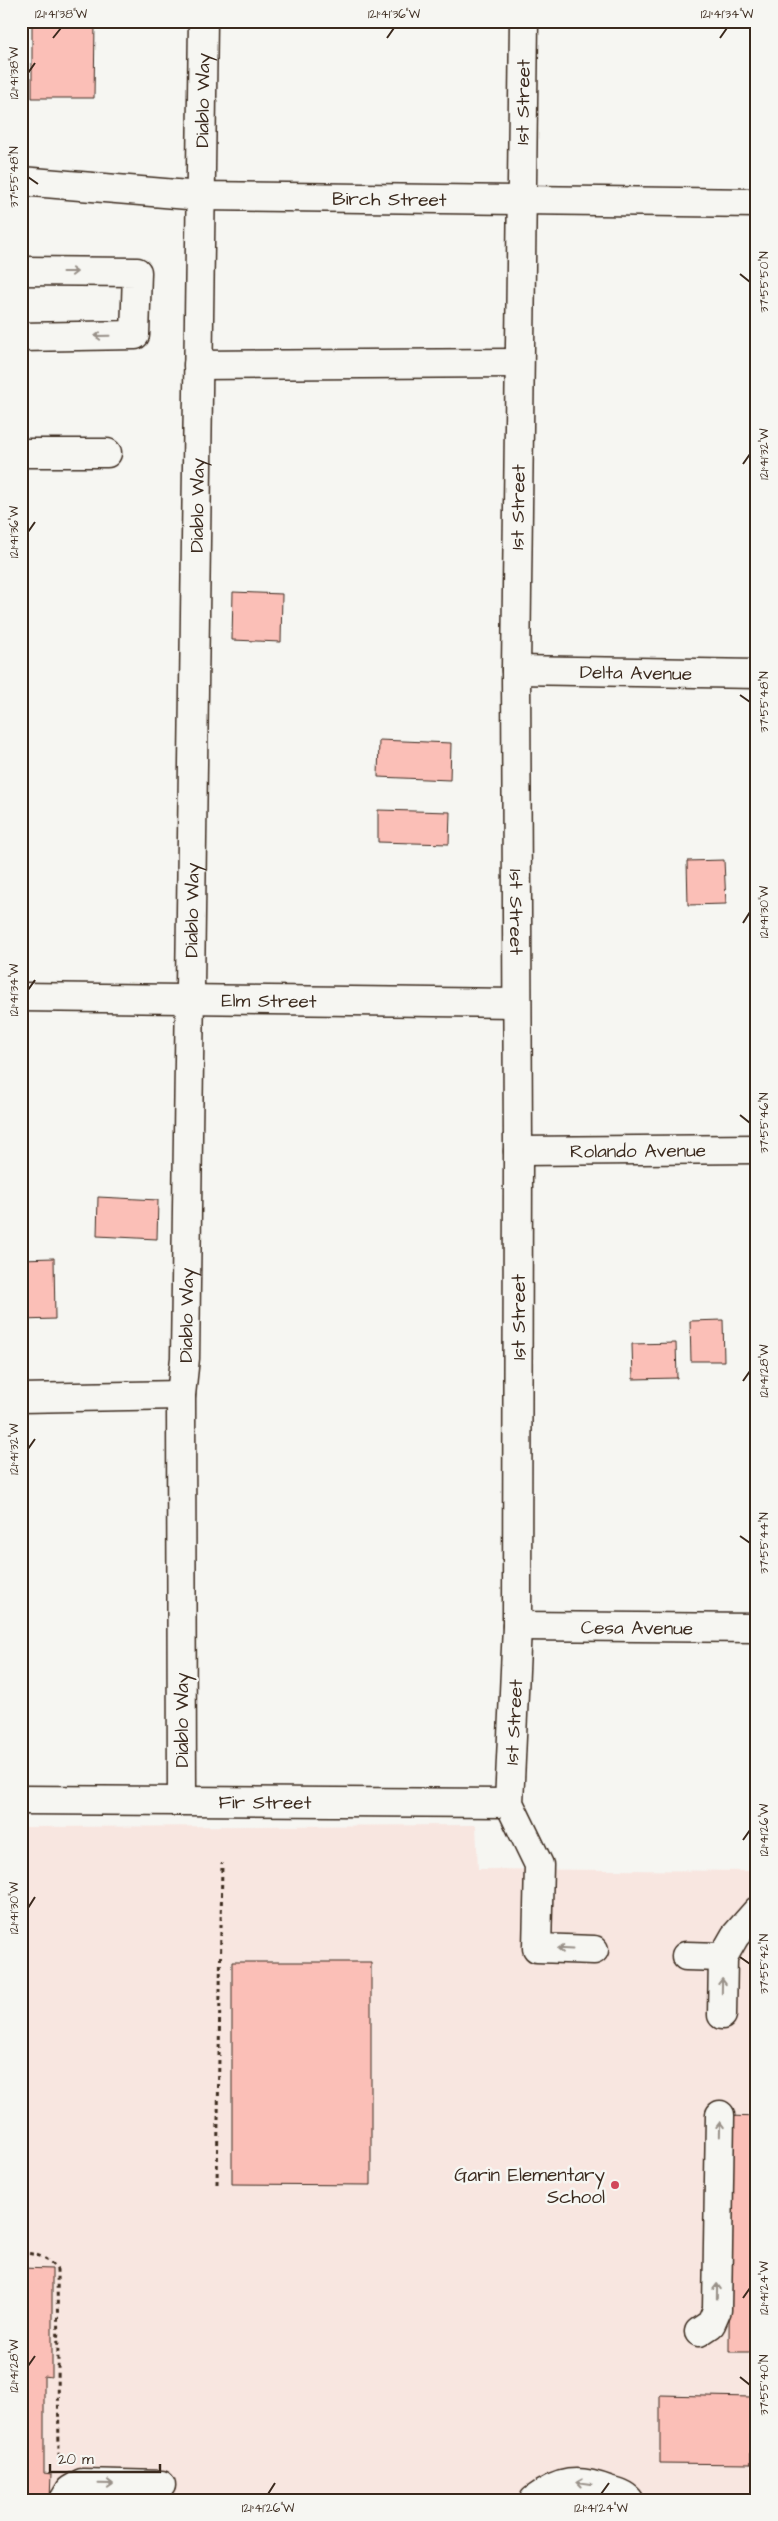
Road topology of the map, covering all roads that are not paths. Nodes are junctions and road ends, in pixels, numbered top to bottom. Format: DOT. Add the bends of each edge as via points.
graph roads {
  1 [pos="203,21"];
  2 [pos="524,21"];
  3 [pos="21,181"];
  4 [pos="200,196"];
  5 [pos="520,200"];
  6 [pos="757,203"];
  7 [pos="21,271"];
  8 [pos="21,337"];
  9 [pos="519,364"];
  10 [pos="198,365"];
  11 [pos="21,453"];
  12 [pos="107,453"];
  13 [pos="516,670"];
  14 [pos="757,674"];
  15 [pos="21,997"];
  16 [pos="190,998"];
  17 [pos="516,1003"];
  18 [pos="757,1149"];
  19 [pos="518,1151"];
  20 [pos="181,1395"];
  21 [pos="21,1398"];
  22 [pos="517,1626"];
  23 [pos="757,1628"];
  24 [pos="21,1800"];
  25 [pos="182,1800"];
  26 [pos="509,1803"];
  27 [pos="757,1911"];
  28 [pos="594,1950"];
  29 [pos="686,1956"];
  30 [pos="723,1957"];
  31 [pos="722,2016"];
  32 [pos="720,2115"];
  33 [pos="698,2332"];
  34 [pos="161,2486"];
  35 [pos="64,2500"];
  36 [pos="534,2500"];
  37 [pos="629,2500"];
  1 -- 4 [label="street, Diablo Way"];
  2 -- 5 [label="street, 1st Street"];
  3 -- 4 [label="street, Birch Street"];
  4 -- 5 [label="street, Birch Street"];
  4 -- 10 [label="street, Diablo Way"];
  5 -- 6 [label="street, Birch Street"];
  5 -- 9 [label="street, 1st Street"];
  7 -- 8 [label="street, one-way" via="137,272 135,335"];
  9 -- 10 [label="street"];
  9 -- 13 [label="street, 1st Street"];
  10 -- 16 [label="street, Diablo Way"];
  11 -- 12 [label="street"];
  13 -- 14 [label="street, Delta Avenue"];
  13 -- 17 [label="street, 1st Street"];
  15 -- 16 [label="street, Elm Street"];
  16 -- 17 [label="street, Elm Street"];
  16 -- 20 [label="street, Diablo Way" via="185,1358"];
  17 -- 19 [label="street, 1st Street"];
  18 -- 19 [label="street, Rolando Avenue"];
  19 -- 22 [label="street, 1st Street"];
  20 -- 21 [label="street"];
  20 -- 25 [label="street, Diablo Way"];
  22 -- 23 [label="street, Cesa Avenue"];
  22 -- 26 [label="street, 1st Street"];
  24 -- 25 [label="street, Fir Street"];
  25 -- 26 [label="street, Fir Street"];
  28 -- 26 [label="street, one-way" via="537,1948 539,1865"];
  27 -- 30 [label="street" via="735,1936"];
  29 -- 30 [label="street"];
  31 -- 30 [label="street, one-way"];
  33 -- 32 [label="street, one-way" via="711,2324 717,2310"];
  35 -- 34 [label="street, one-way" via="70,2490 82,2483"];
  37 -- 36 [label="street, one-way" via="582,2482 566,2483"];
}
